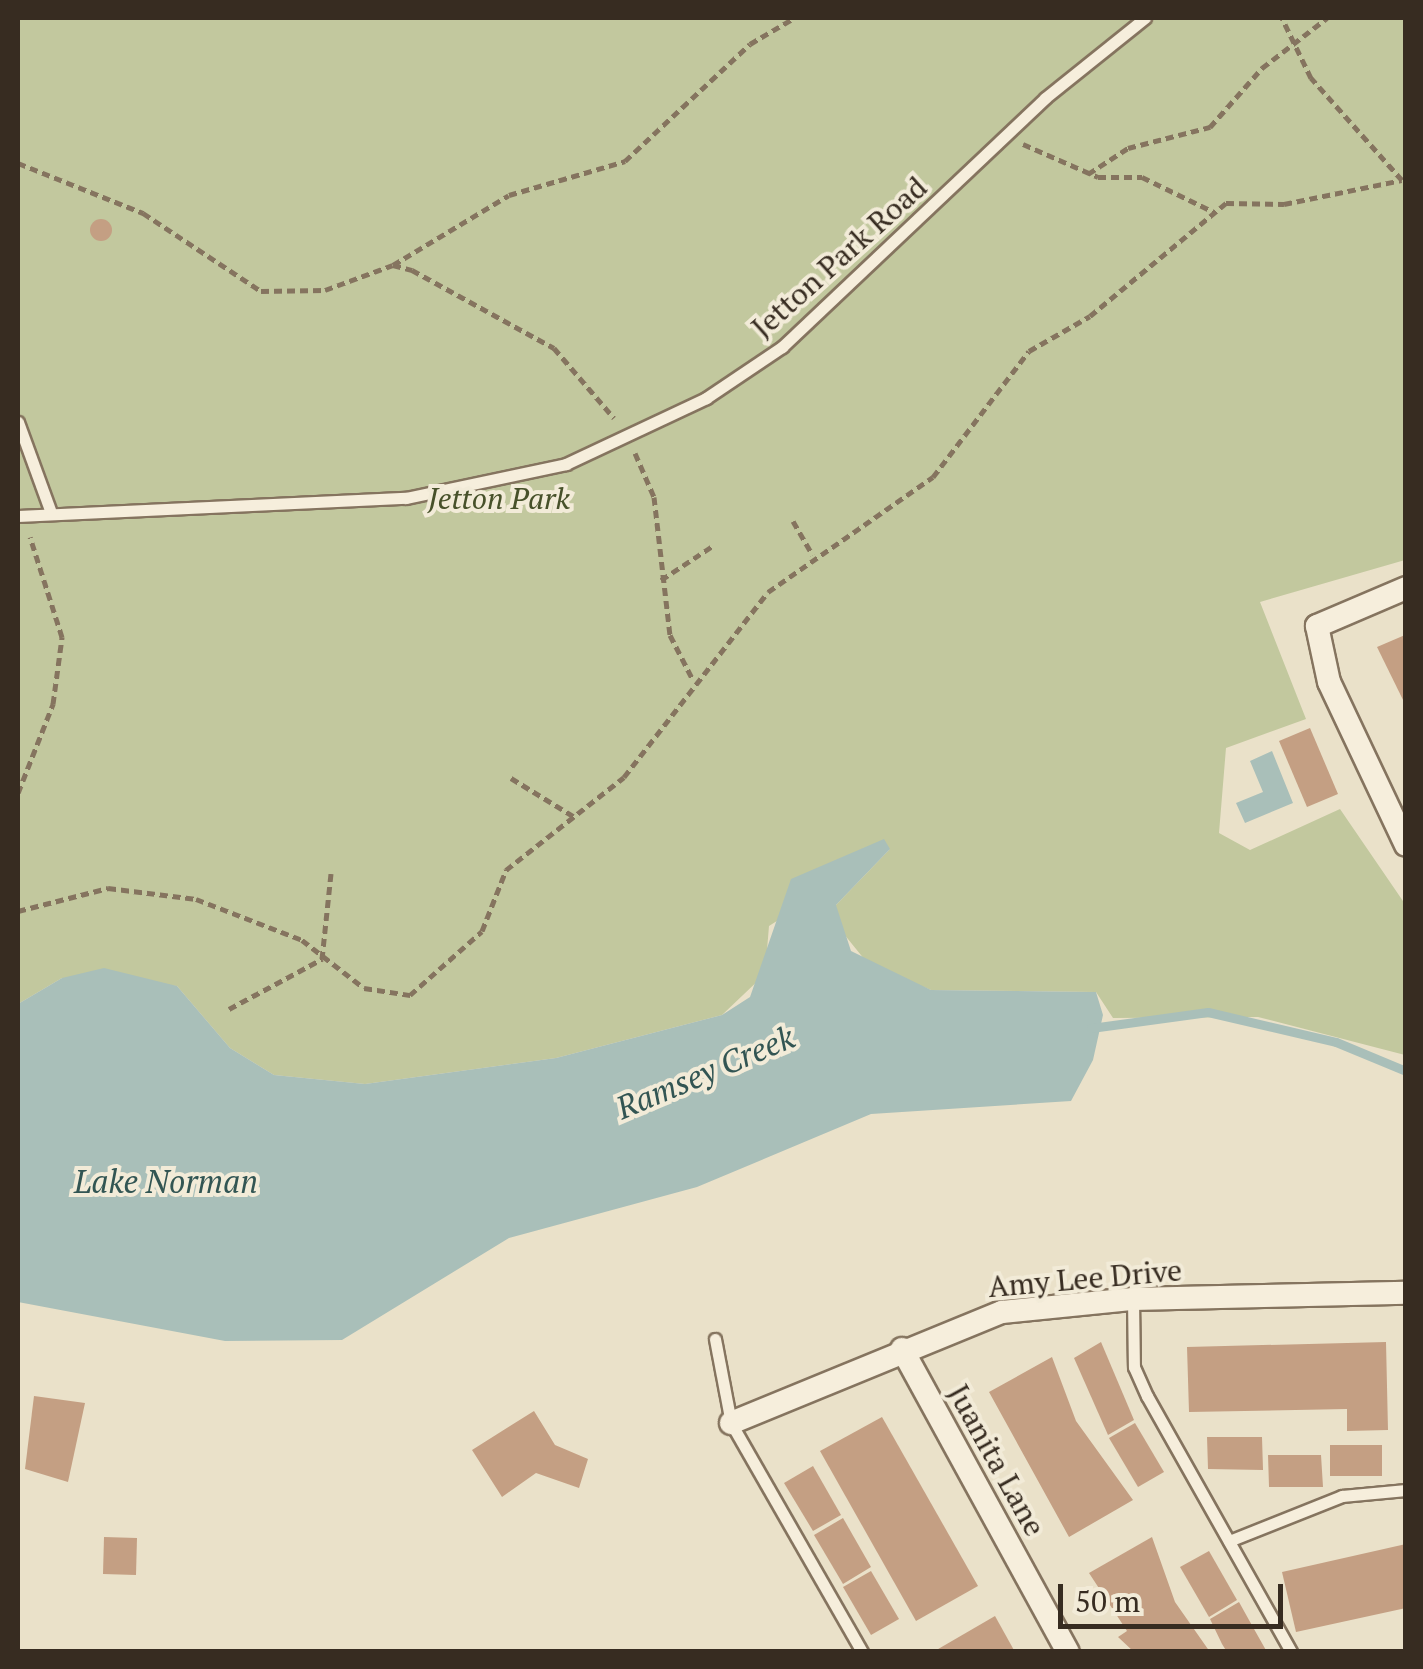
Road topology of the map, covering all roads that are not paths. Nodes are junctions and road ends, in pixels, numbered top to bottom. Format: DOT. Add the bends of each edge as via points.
graph roads {
  1 [pos="1145,18"];
  2 [pos="18,422"];
  3 [pos="50,510"];
  4 [pos="18,516"];
  5 [pos="1406,588"];
  6 [pos="1406,845"];
  7 [pos="1406,1293"];
  8 [pos="1133,1299"];
  9 [pos="715,1339"];
  10 [pos="902,1349"];
  11 [pos="732,1423"];
  12 [pos="1406,1490"];
  13 [pos="1229,1541"];
  14 [pos="862,1652"];
  15 [pos="1068,1652"];
  16 [pos="1291,1652"];
  1 -- 3 [label="lane, Jetton Park Road" via="1007,135 782,347 566,464 406,498"];
  2 -- 3 [label="lane"];
  3 -- 4 [label="lane, Jetton Park Road"];
  5 -- 6 [label="street" via="1318,626 1330,682"];
  7 -- 8 [label="street, Amy Lee Drive"];
  8 -- 10 [label="street, Amy Lee Drive" via="1002,1312"];
  8 -- 13 [label="lane" via="1134,1368"];
  9 -- 11 [label="lane"];
  10 -- 11 [label="street, Amy Lee Drive" via="806,1399"];
  10 -- 15 [label="street, Juanita Lane"];
  11 -- 14 [label="lane"];
  12 -- 13 [label="lane" via="1342,1496"];
  13 -- 16 [label="lane"];
}
